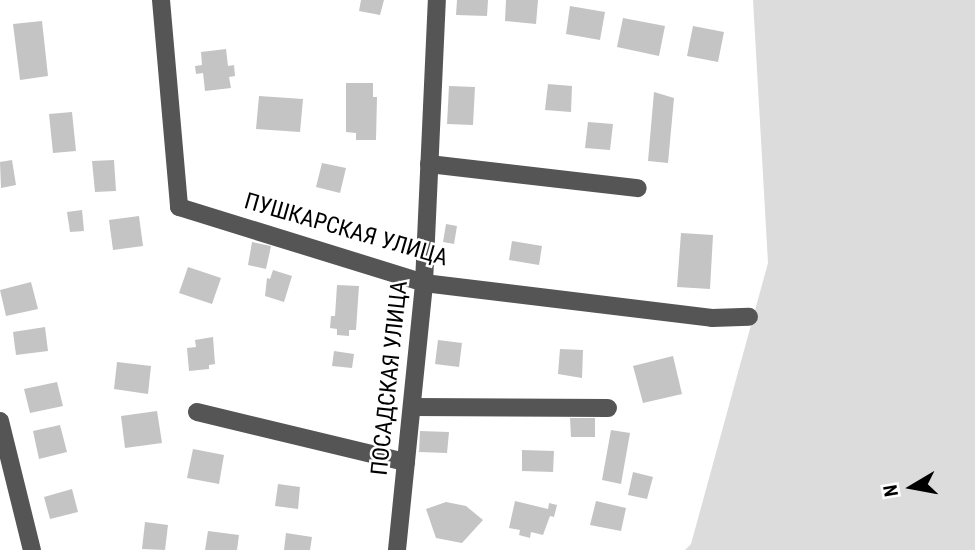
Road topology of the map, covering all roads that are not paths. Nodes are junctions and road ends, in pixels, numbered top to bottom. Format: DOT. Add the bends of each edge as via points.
graph roads {
  1 [pos="161,0"];
  2 [pos="436,0"];
  3 [pos="429,164"];
  4 [pos="638,188"];
  5 [pos="424,283"];
  6 [pos="749,317"];
  7 [pos="413,407"];
  8 [pos="608,408"];
  9 [pos="197,412"];
  10 [pos="0,421"];
  11 [pos="406,462"];
  12 [pos="32,550"];
  13 [pos="397,550"];
  1 -- 5 [label="street, ПУШКАРСКАЯ УЛИЦА" via="179,207"];
  2 -- 3 [label="street, ПОСАДСКАЯ УЛИЦА"];
  3 -- 4 [label="street"];
  3 -- 5 [label="street, ПОСАДСКАЯ УЛИЦА"];
  5 -- 6 [label="street, ПУШКАРСКАЯ УЛИЦА" via="712,318"];
  5 -- 7 [label="street, ПОСАДСКАЯ УЛИЦА"];
  7 -- 8 [label="street"];
  7 -- 11 [label="street, ПОСАДСКАЯ УЛИЦА"];
  9 -- 11 [label="street"];
  10 -- 12 [label="street"];
  11 -- 13 [label="street, ПОСАДСКАЯ УЛИЦА"];
}
